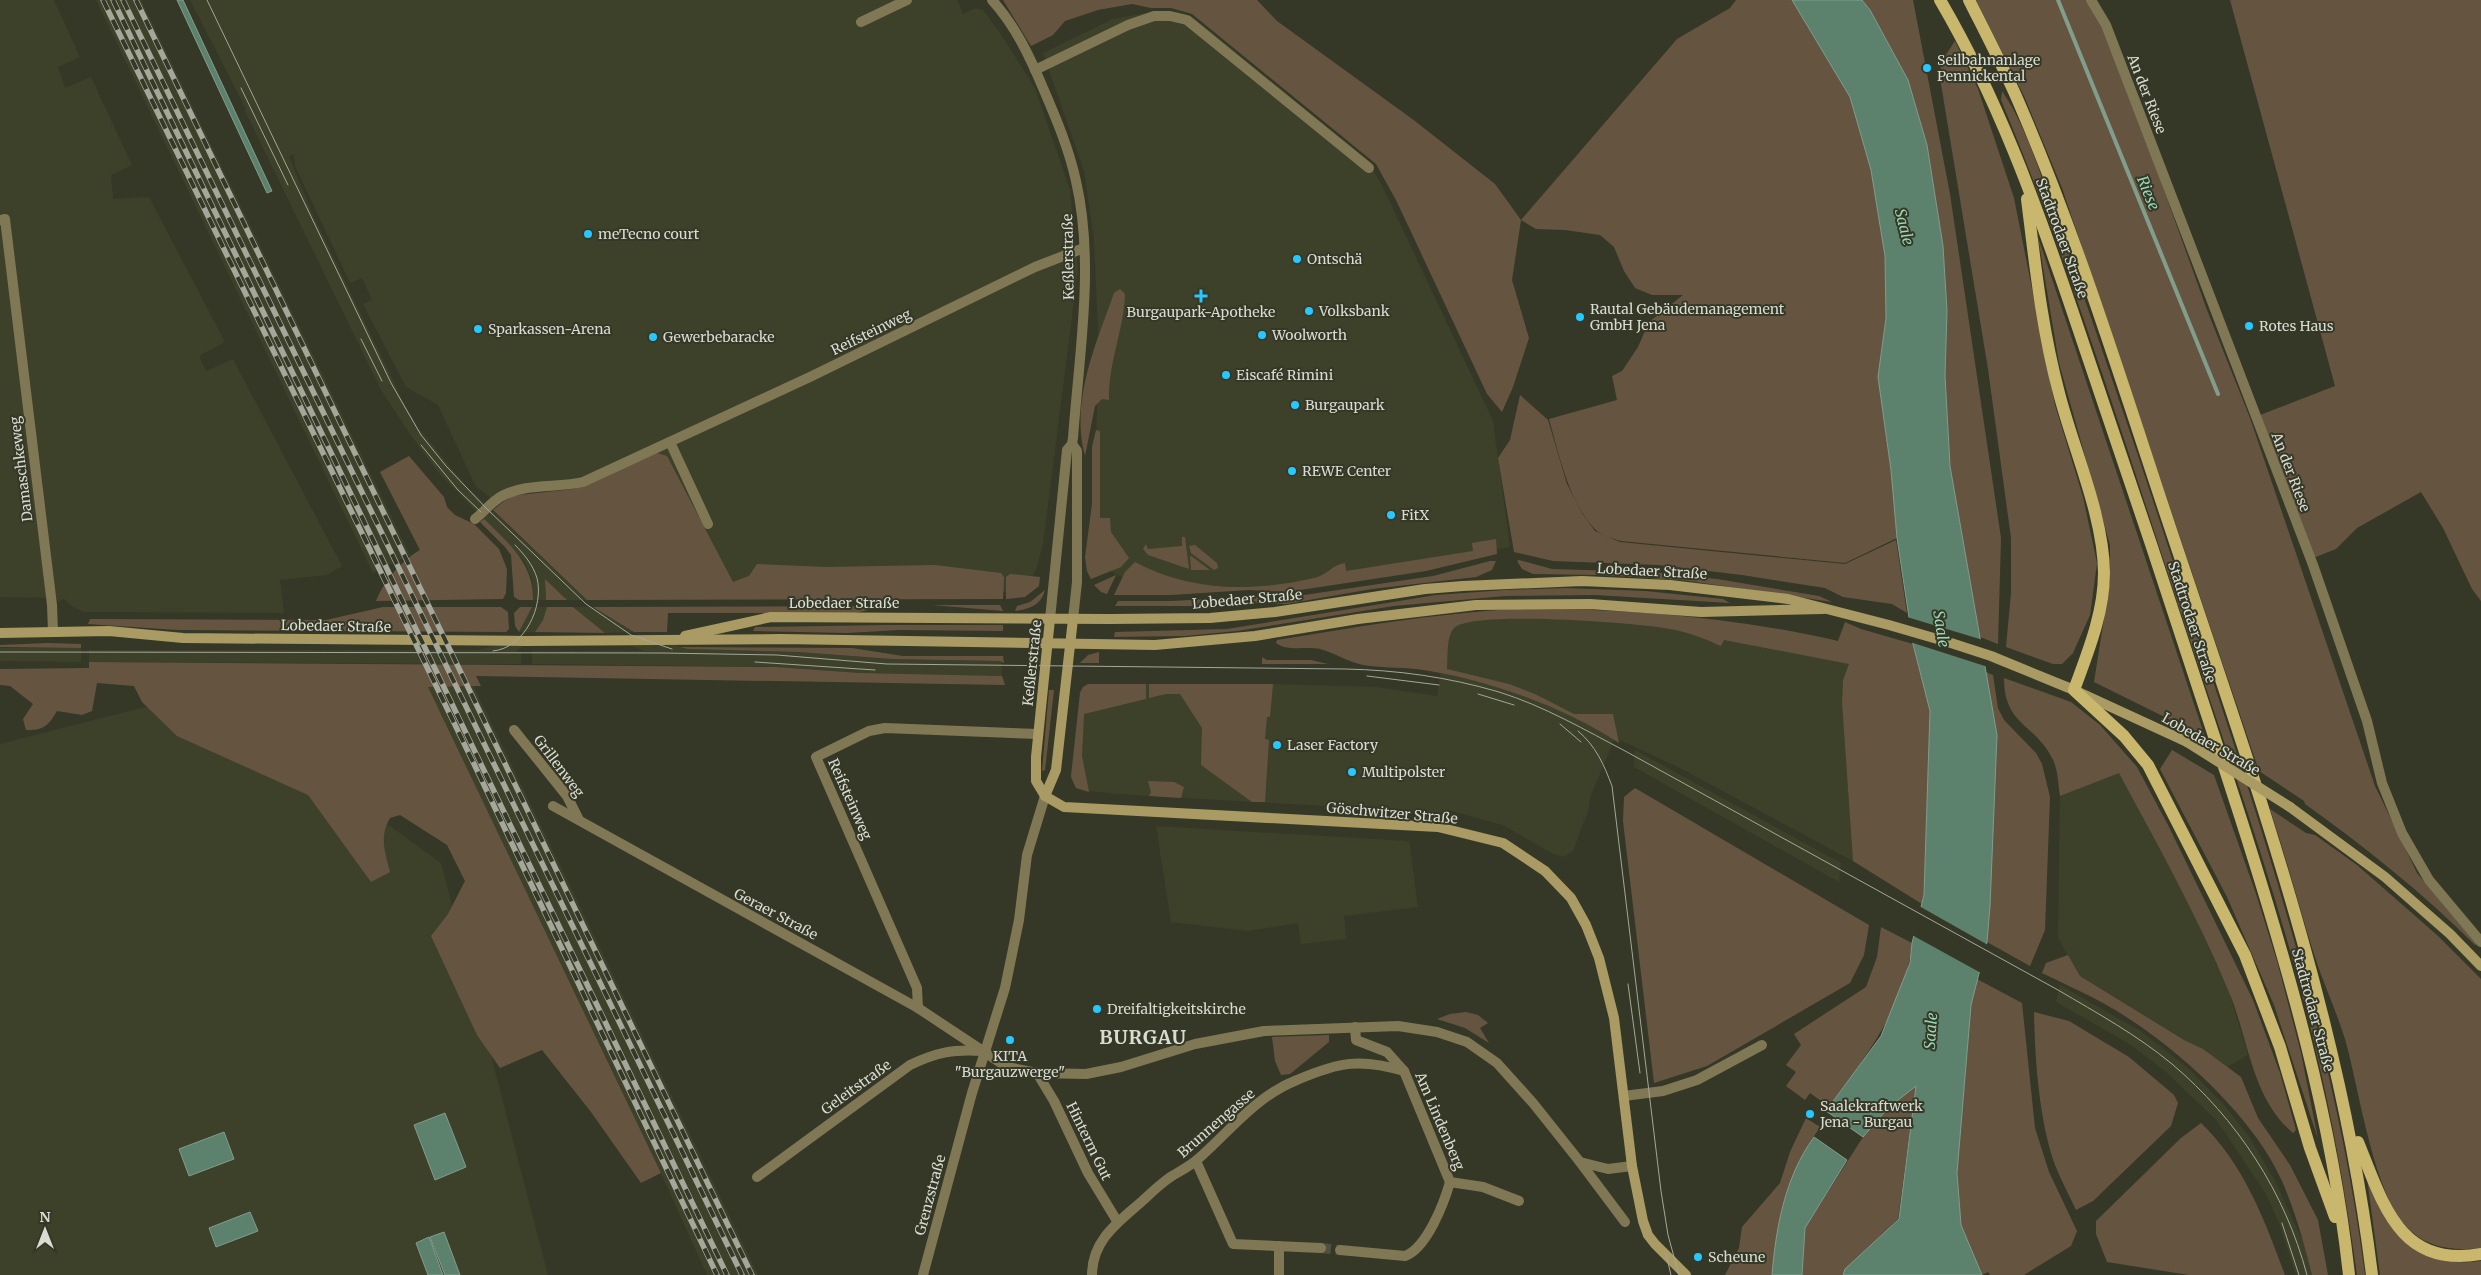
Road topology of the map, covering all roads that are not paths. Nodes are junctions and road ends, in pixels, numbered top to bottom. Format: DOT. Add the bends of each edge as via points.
graph roads {
  1 [pos="907,0"];
  2 [pos="992,0"];
  3 [pos="1940,0"];
  4 [pos="1969,0"];
  5 [pos="2091,0"];
  6 [pos="861,22"];
  7 [pos="1035,70"];
  8 [pos="1369,168"];
  9 [pos="2024,176"];
  10 [pos="0,220"];
  11 [pos="1084,248"];
  12 [pos="670,442"];
  13 [pos="1072,444"];
  14 [pos="475,519"];
  15 [pos="708,524"];
  16 [pos="1823,608"];
  17 [pos="1050,618"];
  18 [pos="1074,619"];
  19 [pos="53,631"];
  20 [pos="0,633"];
  21 [pos="672,639"];
  22 [pos="1048,643"];
  23 [pos="1070,644"];
  24 [pos="2074,690"];
  25 [pos="514,730"];
  26 [pos="1038,734"];
  27 [pos="1046,796"];
  28 [pos="553,806"];
  29 [pos="579,820"];
  30 [pos="2481,942"];
  31 [pos="2481,966"];
  32 [pos="918,1008"];
  33 [pos="1355,1027"];
  34 [pos="1762,1045"];
  35 [pos="984,1051"];
  36 [pos="1404,1071"];
  37 [pos="1037,1073"];
  38 [pos="1624,1096"];
  39 [pos="2347,1115"];
  40 [pos="1196,1161"];
  41 [pos="1580,1162"];
  42 [pos="1632,1166"];
  43 [pos="757,1178"];
  44 [pos="1450,1182"];
  45 [pos="1519,1201"];
  46 [pos="1117,1222"];
  47 [pos="1625,1222"];
  48 [pos="1279,1246"];
  49 [pos="2346,1247"];
  50 [pos="1321,1248"];
  51 [pos="1340,1250"];
  52 [pos="2481,1254"];
  53 [pos="924,1275"];
  54 [pos="1092,1275"];
  55 [pos="1279,1275"];
  56 [pos="1686,1275"];
  57 [pos="2349,1275"];
  58 [pos="2372,1275"];
  1 -- 6 [label="street"];
  2 -- 7 [label="street, Keßlerstraße" via="1009,22"];
  3 -- 9 [label="main road, Stadtrodaer Straße" via="1981,77"];
  4 -- 39 [label="main road, Stadtrodaer Straße" via="2030,129 2107,341 2237,725 2313,979"];
  5 -- 30 [label="street, An der Riese" via="2106,25 2313,565 2367,721 2382,783 2402,833 2428,880"];
  7 -- 8 [label="street" via="1128,25 1154,16 1187,20"];
  7 -- 11 [label="street, Keßlerstraße" via="1072,167"];
  9 -- 24 [label="main road" via="2048,348 2100,533 2103,565 2100,609"];
  9 -- 49 [label="main road, Stadtrodaer Straße" via="2098,387 2276,928 2305,1032"];
  10 -- 19 [label="street, Damaschkeweg" via="5,219"];
  11 -- 12 [label="street, Reifsteinweg" via="1035,267"];
  11 -- 13 [label="street, Keßlerstraße"];
  12 -- 14 [label="street, Reifsteinweg" via="583,482 504,495"];
  12 -- 15 [label="street"];
  13 -- 17 [label="street, Keßlerstraße" via="1068,450"];
  13 -- 18 [label="street, Keßlerstraße" via="1077,451"];
  16 -- 18 [label="main road, Lobedaer Straße" via="1788,599 1719,589 1582,581 1425,589 1303,609 1236,616"];
  16 -- 23 [label="main road, Lobedaer Straße" via="1701,612 1590,604 1476,605 1358,619 1220,641 1155,645"];
  16 -- 24 [label="main road, Lobedaer Straße" via="1950,643"];
  17 -- 18 [label="main road, Lobedaer Straße"];
  17 -- 21 [label="main road, Lobedaer Straße" via="771,617"];
  17 -- 22 [label="main road, Keßlerstraße"];
  18 -- 23 [label="main road, Keßlerstraße"];
  19 -- 20 [label="main road, Lobedaer Straße"];
  19 -- 21 [label="main road, Lobedaer Straße" via="109,631 192,638"];
  21 -- 22 [label="main road, Lobedaer Straße"];
  22 -- 23 [label="main road, Lobedaer Straße"];
  22 -- 26 [label="main road, Keßlerstraße"];
  23 -- 27 [label="main road, Keßlerstraße" via="1056,770"];
  24 -- 31 [label="main road, Lobedaer Straße, bridge" via="2187,742 2290,807 2385,877"];
  24 -- 49 [label="main road" via="2124,736 2148,765 2245,955 2280,1047 2310,1148"];
  25 -- 29 [label="street, Grillenweg" via="567,796"];
  26 -- 27 [label="main road, Keßlerstraße" via="1036,781"];
  26 -- 32 [label="street, Reifsteinweg" via="885,728 869,731 816,757 917,988"];
  27 -- 35 [label="street, Keßlerstraße" via="1027,856 1019,920 1005,988"];
  27 -- 38 [label="main road, Göschwitzer Straße" via="1064,807 1438,827 1503,843 1546,871 1563,888 1586,924 1599,958 1614,1018"];
  28 -- 29 [label="street, Geraer Straße"];
  29 -- 32 [label="street, Geraer Straße"];
  32 -- 35 [label="street, Geraer Straße"];
  33 -- 36 [label="street, Am Lindenberg" via="1356,1040 1387,1052"];
  33 -- 37 [label="street, Geraer Straße" via="1264,1031 1195,1044 1104,1071 1075,1075"];
  33 -- 41 [label="street, Geraer Straße" via="1398,1026 1437,1032 1467,1042 1497,1063"];
  34 -- 38 [label="street" via="1697,1080 1663,1091"];
  35 -- 37 [label="street, Geraer Straße" via="1007,1067"];
  35 -- 43 [label="street, Geleitstraße" via="961,1049 934,1054 910,1065"];
  35 -- 53 [label="street, Grenzstraße"];
  36 -- 40 [label="street, Brunnengasse" via="1357,1062 1299,1079 1272,1092"];
  36 -- 44 [label="street, Am Lindenberg"];
  37 -- 46 [label="street, Hinterm Gut"];
  38 -- 42 [label="main road, Göschwitzer Straße"];
  39 -- 52 [label="main road" via="2380,1197 2402,1234 2434,1253 2456,1257"];
  39 -- 58 [label="main road, Stadtrodaer Straße"];
  40 -- 46 [label="street, Brunnengasse" via="1167,1179"];
  40 -- 48 [label="street" via="1233,1244"];
  41 -- 42 [label="street" via="1608,1169"];
  41 -- 47 [label="street"];
  42 -- 56 [label="main road, Göschwitzer Straße" via="1648,1235"];
  44 -- 45 [label="street, Am Lindenberg" via="1489,1188"];
  44 -- 51 [label="street" via="1428,1232 1412,1253 1405,1256"];
  46 -- 54 [label="street, Brunnengasse" via="1099,1243"];
  48 -- 50 [label="street"];
  48 -- 55 [label="street"];
  49 -- 57 [label="main road, Stadtrodaer Straße"];
}
